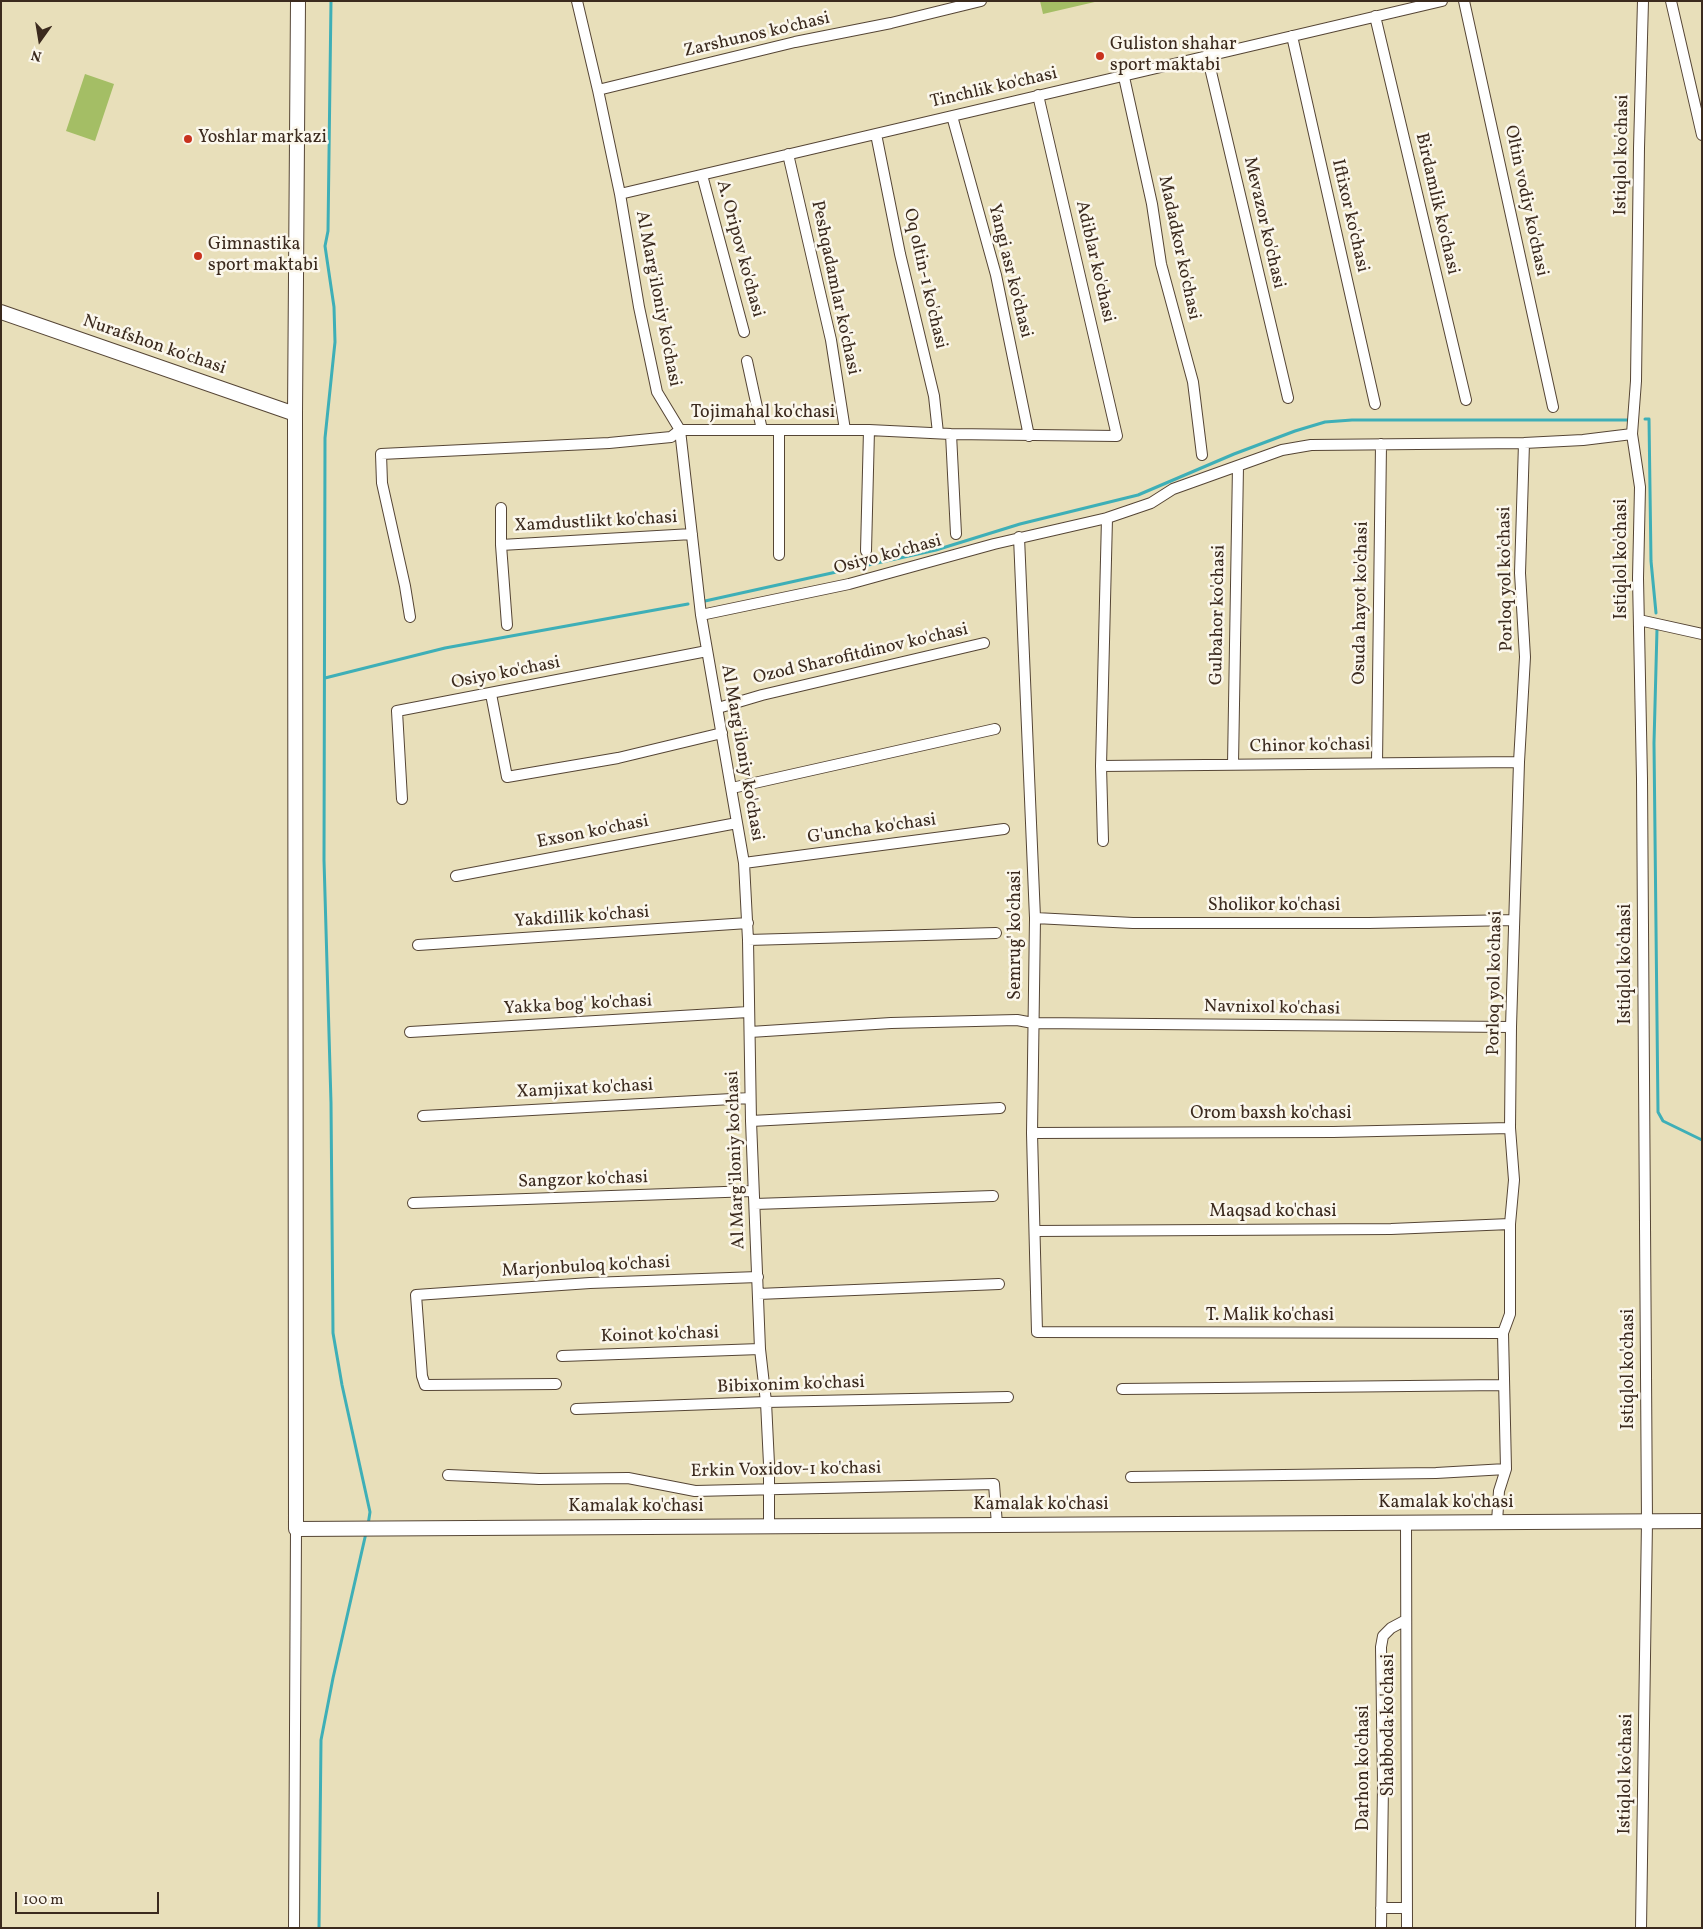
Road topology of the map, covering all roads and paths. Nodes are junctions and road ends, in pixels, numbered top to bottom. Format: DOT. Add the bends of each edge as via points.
graph roads {
  1 [pos="298,1"];
  2 [pos="577,1"];
  3 [pos="981,1"];
  4 [pos="1442,1"];
  5 [pos="1464,1"];
  6 [pos="1643,1"];
  7 [pos="1671,1"];
  8 [pos="1375,16"];
  9 [pos="1292,36"];
  10 [pos="1207,55"];
  11 [pos="1124,77"];
  12 [pos="598,90"];
  13 [pos="1038,95"];
  14 [pos="952,116"];
  15 [pos="876,134"];
  16 [pos="1702,136"];
  17 [pos="788,154"];
  18 [pos="702,175"];
  19 [pos="620,194"];
  20 [pos="1,312"];
  21 [pos="744,332"];
  22 [pos="747,361"];
  23 [pos="1288,398"];
  24 [pos="1466,400"];
  25 [pos="1375,404"];
  26 [pos="1553,407"];
  27 [pos="295,414"];
  28 [pos="680,430"];
  29 [pos="762,430"];
  30 [pos="779,430"];
  31 [pos="845,430"];
  32 [pos="868,430"];
  33 [pos="938,432"];
  34 [pos="951,434"];
  35 [pos="1632,434"];
  36 [pos="1030,436"];
  37 [pos="1118,436"];
  38 [pos="1524,443"];
  39 [pos="1381,444"];
  40 [pos="1202,455"];
  41 [pos="1238,466"];
  42 [pos="501,508"];
  43 [pos="1107,518"];
  44 [pos="692,534"];
  45 [pos="956,534"];
  46 [pos="1019,537"];
  47 [pos="501,545"];
  48 [pos="866,552"];
  49 [pos="779,555"];
  50 [pos="700,615"];
  51 [pos="410,617"];
  52 [pos="1639,620"];
  53 [pos="507,625"];
  54 [pos="1702,634"];
  55 [pos="984,643"];
  56 [pos="707,651"];
  57 [pos="491,694"];
  58 [pos="718,708"];
  59 [pos="995,729"];
  60 [pos="722,733"];
  61 [pos="1518,762"];
  62 [pos="1377,763"];
  63 [pos="1233,764"];
  64 [pos="1101,766"];
  65 [pos="732,788"];
  66 [pos="402,799"];
  67 [pos="737,823"];
  68 [pos="1004,829"];
  69 [pos="1103,841"];
  70 [pos="744,864"];
  71 [pos="456,876"];
  72 [pos="1035,918"];
  73 [pos="1513,920"];
  74 [pos="748,923"];
  75 [pos="996,934"];
  76 [pos="748,940"];
  77 [pos="418,945"];
  78 [pos="748,1012"];
  79 [pos="1033,1023"];
  80 [pos="1511,1027"];
  81 [pos="410,1032"];
  82 [pos="750,1032"];
  83 [pos="750,1098"];
  84 [pos="1000,1108"];
  85 [pos="422,1116"];
  86 [pos="751,1121"];
  87 [pos="1510,1128"];
  88 [pos="1032,1133"];
  89 [pos="753,1191"];
  90 [pos="992,1196"];
  91 [pos="413,1203"];
  92 [pos="755,1204"];
  93 [pos="1510,1224"];
  94 [pos="1036,1231"];
  95 [pos="758,1277"];
  96 [pos="999,1284"];
  97 [pos="758,1294"];
  98 [pos="1037,1332"];
  99 [pos="1502,1333"];
  100 [pos="760,1349"];
  101 [pos="562,1356"];
  102 [pos="556,1384"];
  103 [pos="1504,1385"];
  104 [pos="1122,1388"];
  105 [pos="1008,1397"];
  106 [pos="766,1402"];
  107 [pos="576,1409"];
  108 [pos="1506,1469"];
  109 [pos="448,1476"];
  110 [pos="1131,1477"];
  111 [pos="770,1488"];
  112 [pos="1647,1521"];
  113 [pos="1702,1521"];
  114 [pos="1406,1522"];
  115 [pos="1497,1522"];
  116 [pos="997,1525"];
  117 [pos="769,1526"];
  118 [pos="296,1529"];
  119 [pos="1406,1620"];
  120 [pos="1381,1908"];
  121 [pos="1407,1908"];
  122 [pos="294,1928"];
  123 [pos="1381,1928"];
  124 [pos="1407,1928"];
  125 [pos="1641,1928"];
  1 -- 27 [label="main road"];
  2 -- 12 [label="street, Al Marg'iloniy ko'chasi"];
  3 -- 12 [label="street, Zarshunos ko'chasi"];
  4 -- 8 [label="street, Tinchlik ko'chasi"];
  5 -- 26 [label="street, Oltin vodiy ko'chasi"];
  6 -- 35 [label="street, Istiqlol ko'chasi" via="1636,381"];
  7 -- 16 [label="street"];
  8 -- 9 [label="street, Tinchlik ko'chasi"];
  8 -- 24 [label="street, Birdamlik ko'chasi"];
  9 -- 10 [label="street, Tinchlik ko'chasi"];
  9 -- 25 [label="street, Iftixor ko'chasi"];
  10 -- 11 [label="street, Tinchlik ko'chasi"];
  10 -- 23 [label="street, Mevazor ko'chasi"];
  11 -- 13 [label="street, Tinchlik ko'chasi"];
  11 -- 40 [label="street, Madadkor ko'chasi" via="1152,204 1161,264 1193,382"];
  12 -- 19 [label="street, Al Marg'iloniy ko'chasi"];
  13 -- 14 [label="street, Tinchlik ko'chasi"];
  13 -- 37 [label="street, Adiblar ko'chasi"];
  14 -- 15 [label="street, Tinchlik ko'chasi"];
  14 -- 36 [label="street, Yangi asr ko'chasi" via="996,275"];
  15 -- 17 [label="street, Tinchlik ko'chasi"];
  15 -- 33 [label="street, Oq oltin-1 ko'chasi" via="900,254 934,396"];
  17 -- 18 [label="street, Tinchlik ko'chasi"];
  17 -- 31 [label="street, Peshqadamlar ko'chasi" via="831,340"];
  18 -- 19 [label="street, Tinchlik ko'chasi"];
  18 -- 21 [label="street, A. Oripov ko'chasi"];
  19 -- 28 [label="street, Al Marg'iloniy ko'chasi" via="657,392"];
  20 -- 27 [label="main road, Nurafshon ko'chasi"];
  22 -- 29 [label="street"];
  27 -- 118 [label="main road"];
  28 -- 29 [label="street, Tojimahal ko'chasi"];
  28 -- 44 [label="street, Al Marg'iloniy ko'chasi"];
  28 -- 51 [label="street, Tojimahal ko'chasi" via="671,437 609,443 381,454 382,483"];
  29 -- 30 [label="street, Tojimahal ko'chasi"];
  30 -- 31 [label="street, Tojimahal ko'chasi"];
  30 -- 49 [label="street"];
  31 -- 32 [label="street, Tojimahal ko'chasi"];
  32 -- 33 [label="street, Tojimahal ko'chasi"];
  32 -- 48 [label="street"];
  33 -- 34 [label="street, Tojimahal ko'chasi"];
  34 -- 36 [label="street, Tojimahal ko'chasi"];
  34 -- 45 [label="street"];
  35 -- 38 [label="street, Osiyo ko'chasi"];
  35 -- 52 [label="street, Istiqlol ko'chasi" via="1640,487"];
  36 -- 37 [label="street, Tojimahal ko'chasi"];
  38 -- 39 [label="street, Osiyo ko'chasi"];
  38 -- 61 [label="street, Porloq yol ko'chasi" via="1520,573 1525,657"];
  39 -- 41 [label="street, Osiyo ko'chasi" via="1311,445 1282,450"];
  39 -- 62 [label="street, Osuda hayot ko'chasi"];
  41 -- 43 [label="street, Osiyo ko'chasi" via="1173,489 1151,503"];
  41 -- 63 [label="street, Gulbahor ko'chasi"];
  42 -- 47 [label="street, Xamdustlikt ko'chasi"];
  43 -- 46 [label="street, Osiyo ko'chasi"];
  43 -- 64 [label="street"];
  44 -- 47 [label="street, Xamdustlikt ko'chasi"];
  44 -- 50 [label="street, Al Marg'iloniy ko'chasi"];
  46 -- 50 [label="street, Osiyo ko'chasi" via="849,584"];
  46 -- 72 [label="street, Semrug' ko'chasi"];
  47 -- 53 [label="street, Xamdustlikt ko'chasi"];
  50 -- 56 [label="street, Al Marg'iloniy ko'chasi"];
  52 -- 54 [label="street"];
  52 -- 112 [label="street, Istiqlol ko'chasi"];
  55 -- 58 [label="street, Ozod Sharofitdinov ko'chasi"];
  56 -- 57 [label="street, Osiyo ko'chasi"];
  56 -- 58 [label="street, Al Marg'iloniy ko'chasi"];
  57 -- 60 [label="street" via="507,777 618,758"];
  57 -- 66 [label="street, Osiyo ko'chasi" via="397,711"];
  58 -- 60 [label="street, Al Marg'iloniy ko'chasi"];
  59 -- 65 [label="street"];
  60 -- 65 [label="street, Al Marg'iloniy ko'chasi"];
  61 -- 62 [label="street, Chinor ko'chasi"];
  61 -- 73 [label="street, Porloq yol ko'chasi"];
  62 -- 63 [label="street, Chinor ko'chasi"];
  63 -- 64 [label="street, Chinor ko'chasi"];
  64 -- 69 [label="street"];
  65 -- 67 [label="street, Al Marg'iloniy ko'chasi"];
  67 -- 70 [label="street, Al Marg'iloniy ko'chasi"];
  67 -- 71 [label="street, Exson ko'chasi"];
  68 -- 70 [label="street, G'uncha ko'chasi"];
  70 -- 74 [label="street, Al Marg'iloniy ko'chasi"];
  72 -- 73 [label="street, Sholikor ko'chasi" via="1133,923"];
  72 -- 79 [label="street, Semrug' ko'chasi"];
  73 -- 80 [label="street, Porloq yol ko'chasi"];
  74 -- 76 [label="street, Al Marg'iloniy ko'chasi"];
  74 -- 77 [label="street, Yakdillik ko'chasi"];
  75 -- 76 [label="street"];
  76 -- 78 [label="street, Al Marg'iloniy ko'chasi"];
  78 -- 81 [label="street, Yakka bog' ko'chasi"];
  78 -- 82 [label="street, Al Marg'iloniy ko'chasi"];
  79 -- 80 [label="street, Navnixol ko'chasi"];
  79 -- 82 [label="street" via="1017,1020 891,1023"];
  79 -- 88 [label="street, Semrug' ko'chasi"];
  80 -- 87 [label="street, Porloq yol ko'chasi"];
  82 -- 83 [label="street, Al Marg'iloniy ko'chasi"];
  83 -- 85 [label="street, Xamjixat ko'chasi"];
  83 -- 86 [label="street, Al Marg'iloniy ko'chasi"];
  84 -- 86 [label="street"];
  86 -- 89 [label="street, Al Marg'iloniy ko'chasi"];
  87 -- 88 [label="street, Orom baxsh ko'chasi"];
  87 -- 93 [label="street, Porloq yol ko'chasi" via="1514,1180"];
  88 -- 94 [label="street, Semrug' ko'chasi"];
  89 -- 91 [label="street, Sangzor ko'chasi"];
  89 -- 92 [label="street, Al Marg'iloniy ko'chasi"];
  90 -- 92 [label="street"];
  92 -- 95 [label="street, Al Marg'iloniy ko'chasi"];
  93 -- 94 [label="street, Maqsad ko'chasi"];
  93 -- 99 [label="street, Porloq yol ko'chasi" via="1510,1314"];
  94 -- 98 [label="street, Semrug' ko'chasi"];
  95 -- 97 [label="street, Al Marg'iloniy ko'chasi"];
  95 -- 102 [label="street, Marjonbuloq ko'chasi" via="590,1283 416,1295 425,1384"];
  96 -- 97 [label="street"];
  97 -- 100 [label="street, Al Marg'iloniy ko'chasi"];
  98 -- 99 [label="street, T. Malik ko'chasi"];
  99 -- 103 [label="street, Porloq yol ko'chasi"];
  100 -- 101 [label="street, Koinot ko'chasi"];
  100 -- 106 [label="street, Al Marg'iloniy ko'chasi"];
  103 -- 104 [label="street"];
  103 -- 108 [label="street, Porloq yol ko'chasi"];
  105 -- 106 [label="street, Bibixonim ko'chasi"];
  106 -- 107 [label="street, Bibixonim ko'chasi"];
  106 -- 111 [label="street, Al Marg'iloniy ko'chasi"];
  108 -- 110 [label="street" via="1436,1473"];
  108 -- 115 [label="street, Porloq yol ko'chasi" via="1499,1491"];
  109 -- 111 [label="street, Erkin Voxidov-1 ko'chasi" via="628,1478 695,1491"];
  111 -- 116 [label="street, Erkin Voxidov-1 ko'chasi" via="994,1484"];
  111 -- 117 [label="street, Al Marg'iloniy ko'chasi"];
  112 -- 113 [label="main road, Kamalak ko'chasi"];
  112 -- 115 [label="main road, Kamalak ko'chasi"];
  112 -- 125 [label="street, Istiqlol ko'chasi"];
  114 -- 115 [label="main road, Kamalak ko'chasi"];
  114 -- 116 [label="main road, Kamalak ko'chasi"];
  114 -- 119 [label="street, Shabboda ko'chasi"];
  116 -- 117 [label="main road, Kamalak ko'chasi"];
  117 -- 118 [label="main road, Kamalak ko'chasi"];
  118 -- 122 [label="street"];
  119 -- 120 [label="street, Darhon ko'chasi" via="1383,1636 1381,1647"];
  119 -- 121 [label="street, Shabboda ko'chasi"];
  120 -- 121 [label="street"];
  120 -- 123 [label="street, Darhon ko'chasi"];
  121 -- 124 [label="street, Shabboda ko'chasi"];
}
